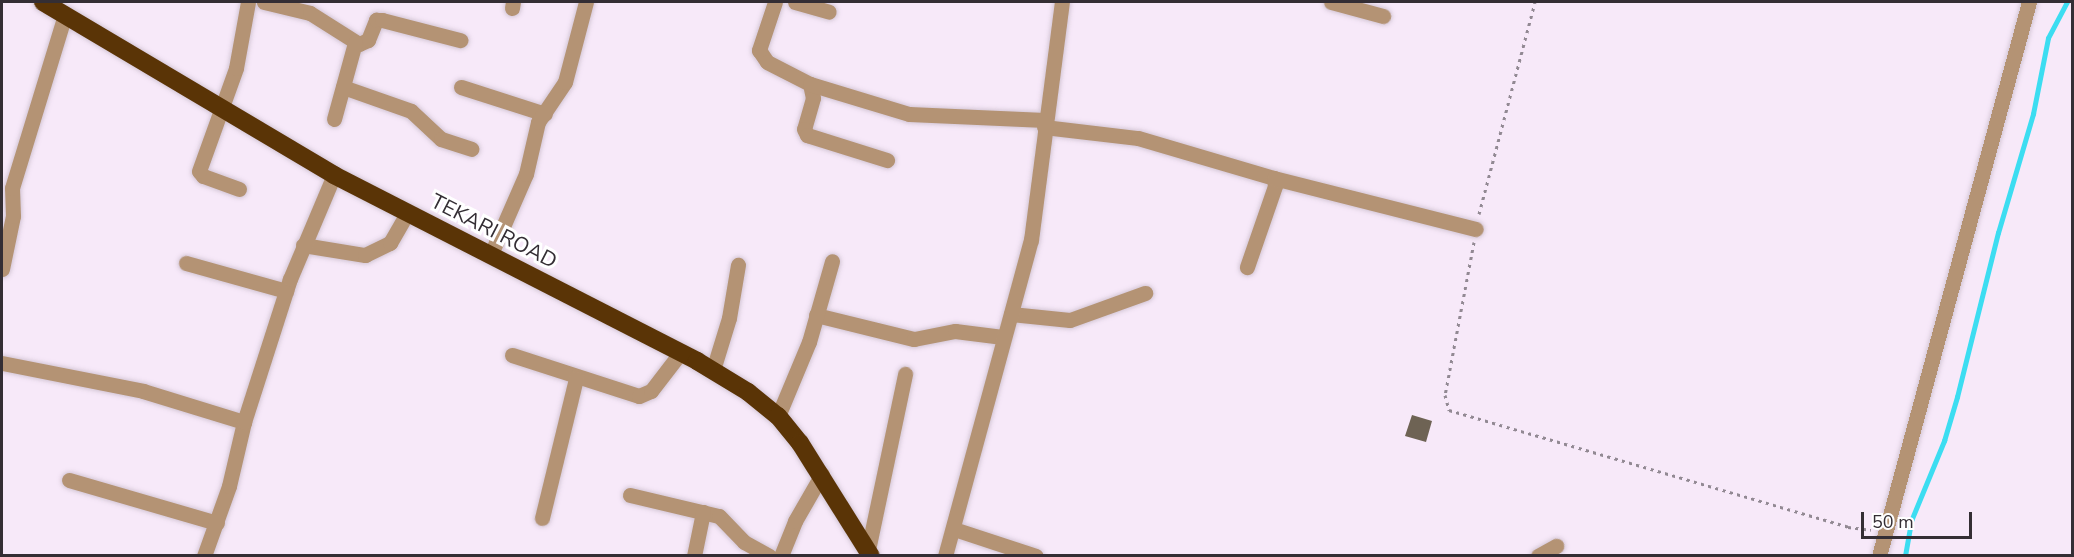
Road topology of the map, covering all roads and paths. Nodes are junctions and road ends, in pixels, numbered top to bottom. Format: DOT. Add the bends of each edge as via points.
graph roads {
  1 [pos="43,2"];
  2 [pos="248,2"];
  3 [pos="264,2"];
  4 [pos="586,2"];
  5 [pos="775,2"];
  6 [pos="795,2"];
  7 [pos="1062,2"];
  8 [pos="1331,2"];
  9 [pos="1535,2"];
  10 [pos="2029,2"];
  11 [pos="829,12"];
  12 [pos="65,15"];
  13 [pos="1383,15"];
  14 [pos="460,40"];
  15 [pos="355,43"];
  16 [pos="810,84"];
  17 [pos="343,87"];
  18 [pos="461,87"];
  19 [pos="222,108"];
  20 [pos="545,114"];
  21 [pos="334,119"];
  22 [pos="1044,124"];
  23 [pos="471,149"];
  24 [pos="887,160"];
  25 [pos="334,175"];
  26 [pos="1274,178"];
  27 [pos="239,189"];
  28 [pos="407,213"];
  29 [pos="1476,229"];
  30 [pos="303,244"];
  31 [pos="491,254"];
  32 [pos="832,261"];
  33 [pos="186,263"];
  34 [pos="738,265"];
  35 [pos="1247,267"];
  36 [pos="2,269"];
  37 [pos="286,291"];
  38 [pos="1144,293"];
  39 [pos="1011,314"];
  40 [pos="816,315"];
  41 [pos="1003,338"];
  42 [pos="681,352"];
  43 [pos="512,355"];
  44 [pos="2,363"];
  45 [pos="713,370"];
  46 [pos="905,374"];
  47 [pos="576,378"];
  48 [pos="778,416"];
  49 [pos="244,422"];
  50 [pos="822,474"];
  51 [pos="69,480"];
  52 [pos="630,495"];
  53 [pos="703,512"];
  54 [pos="542,518"];
  55 [pos="217,523"];
  56 [pos="954,529"];
  57 [pos="1884,532"];
  58 [pos="1556,546"];
  59 [pos="870,553"];
  60 [pos="204,555"];
  61 [pos="694,555"];
  62 [pos="770,555"];
  63 [pos="782,555"];
  64 [pos="945,555"];
  65 [pos="1036,555"];
  66 [pos="1538,555"];
  67 [pos="1879,555"];
  1 -- 12 [label="highway, TEKARI ROAD"];
  2 -- 19 [label="street" via="243,40"];
  3 -- 15 [label="street" via="310,14"];
  4 -- 20 [label="street" via="565,82"];
  5 -- 16 [label="street" via="760,41 761,57"];
  6 -- 11 [label="street"];
  7 -- 22 [label="street"];
  8 -- 13 [label="street"];
  9 -- 29 [label="path"];
  10 -- 57 [label="street"];
  12 -- 19 [label="highway, TEKARI ROAD"];
  12 -- 36 [label="street" via="12,188 13,216"];
  14 -- 15 [label="street" via="382,20 372,25 365,43"];
  15 -- 17 [label="street"];
  16 -- 22 [label="street" via="909,114"];
  16 -- 24 [label="street" via="813,98 805,120 807,135"];
  17 -- 21 [label="street"];
  17 -- 23 [label="street" via="411,111 441,139"];
  18 -- 20 [label="street"];
  19 -- 25 [label="highway, TEKARI ROAD"];
  19 -- 27 [label="street" via="200,171 203,176"];
  20 -- 31 [label="street" via="536,128 526,174"];
  22 -- 26 [label="street" via="1138,138"];
  22 -- 39 [label="street" via="1031,240"];
  25 -- 28 [label="highway, TEKARI ROAD"];
  25 -- 30 [label="street"];
  26 -- 29 [label="street"];
  26 -- 35 [label="street" via="1275,186"];
  28 -- 30 [label="street" via="390,243 366,255"];
  28 -- 31 [label="highway, TEKARI ROAD"];
  29 -- 57 [label="path" via="1445,395 1449,410 1848,527"];
  30 -- 37 [label="street"];
  31 -- 42 [label="highway, TEKARI ROAD"];
  32 -- 40 [label="street"];
  33 -- 37 [label="street"];
  34 -- 45 [label="street" via="729,318"];
  37 -- 49 [label="street"];
  38 -- 39 [label="street" via="1070,320"];
  39 -- 41 [label="street"];
  40 -- 41 [label="street" via="914,339 955,331"];
  40 -- 48 [label="street"];
  41 -- 56 [label="street"];
  42 -- 45 [label="highway, TEKARI ROAD"];
  42 -- 47 [label="street" via="646,395 632,396"];
  43 -- 47 [label="street"];
  44 -- 49 [label="street" via="142,391"];
  45 -- 48 [label="highway, TEKARI ROAD"];
  46 -- 59 [label="street"];
  47 -- 54 [label="street"];
  48 -- 50 [label="highway, TEKARI ROAD"];
  49 -- 55 [label="street"];
  50 -- 59 [label="highway, TEKARI ROAD"];
  50 -- 63 [label="street" via="795,521"];
  51 -- 55 [label="street"];
  52 -- 53 [label="street"];
  53 -- 61 [label="street"];
  53 -- 62 [label="street" via="725,520 744,542"];
  55 -- 60 [label="street"];
  56 -- 64 [label="street"];
  56 -- 65 [label="street"];
  57 -- 67 [label="street"];
  58 -- 66 [label="street"];
}
